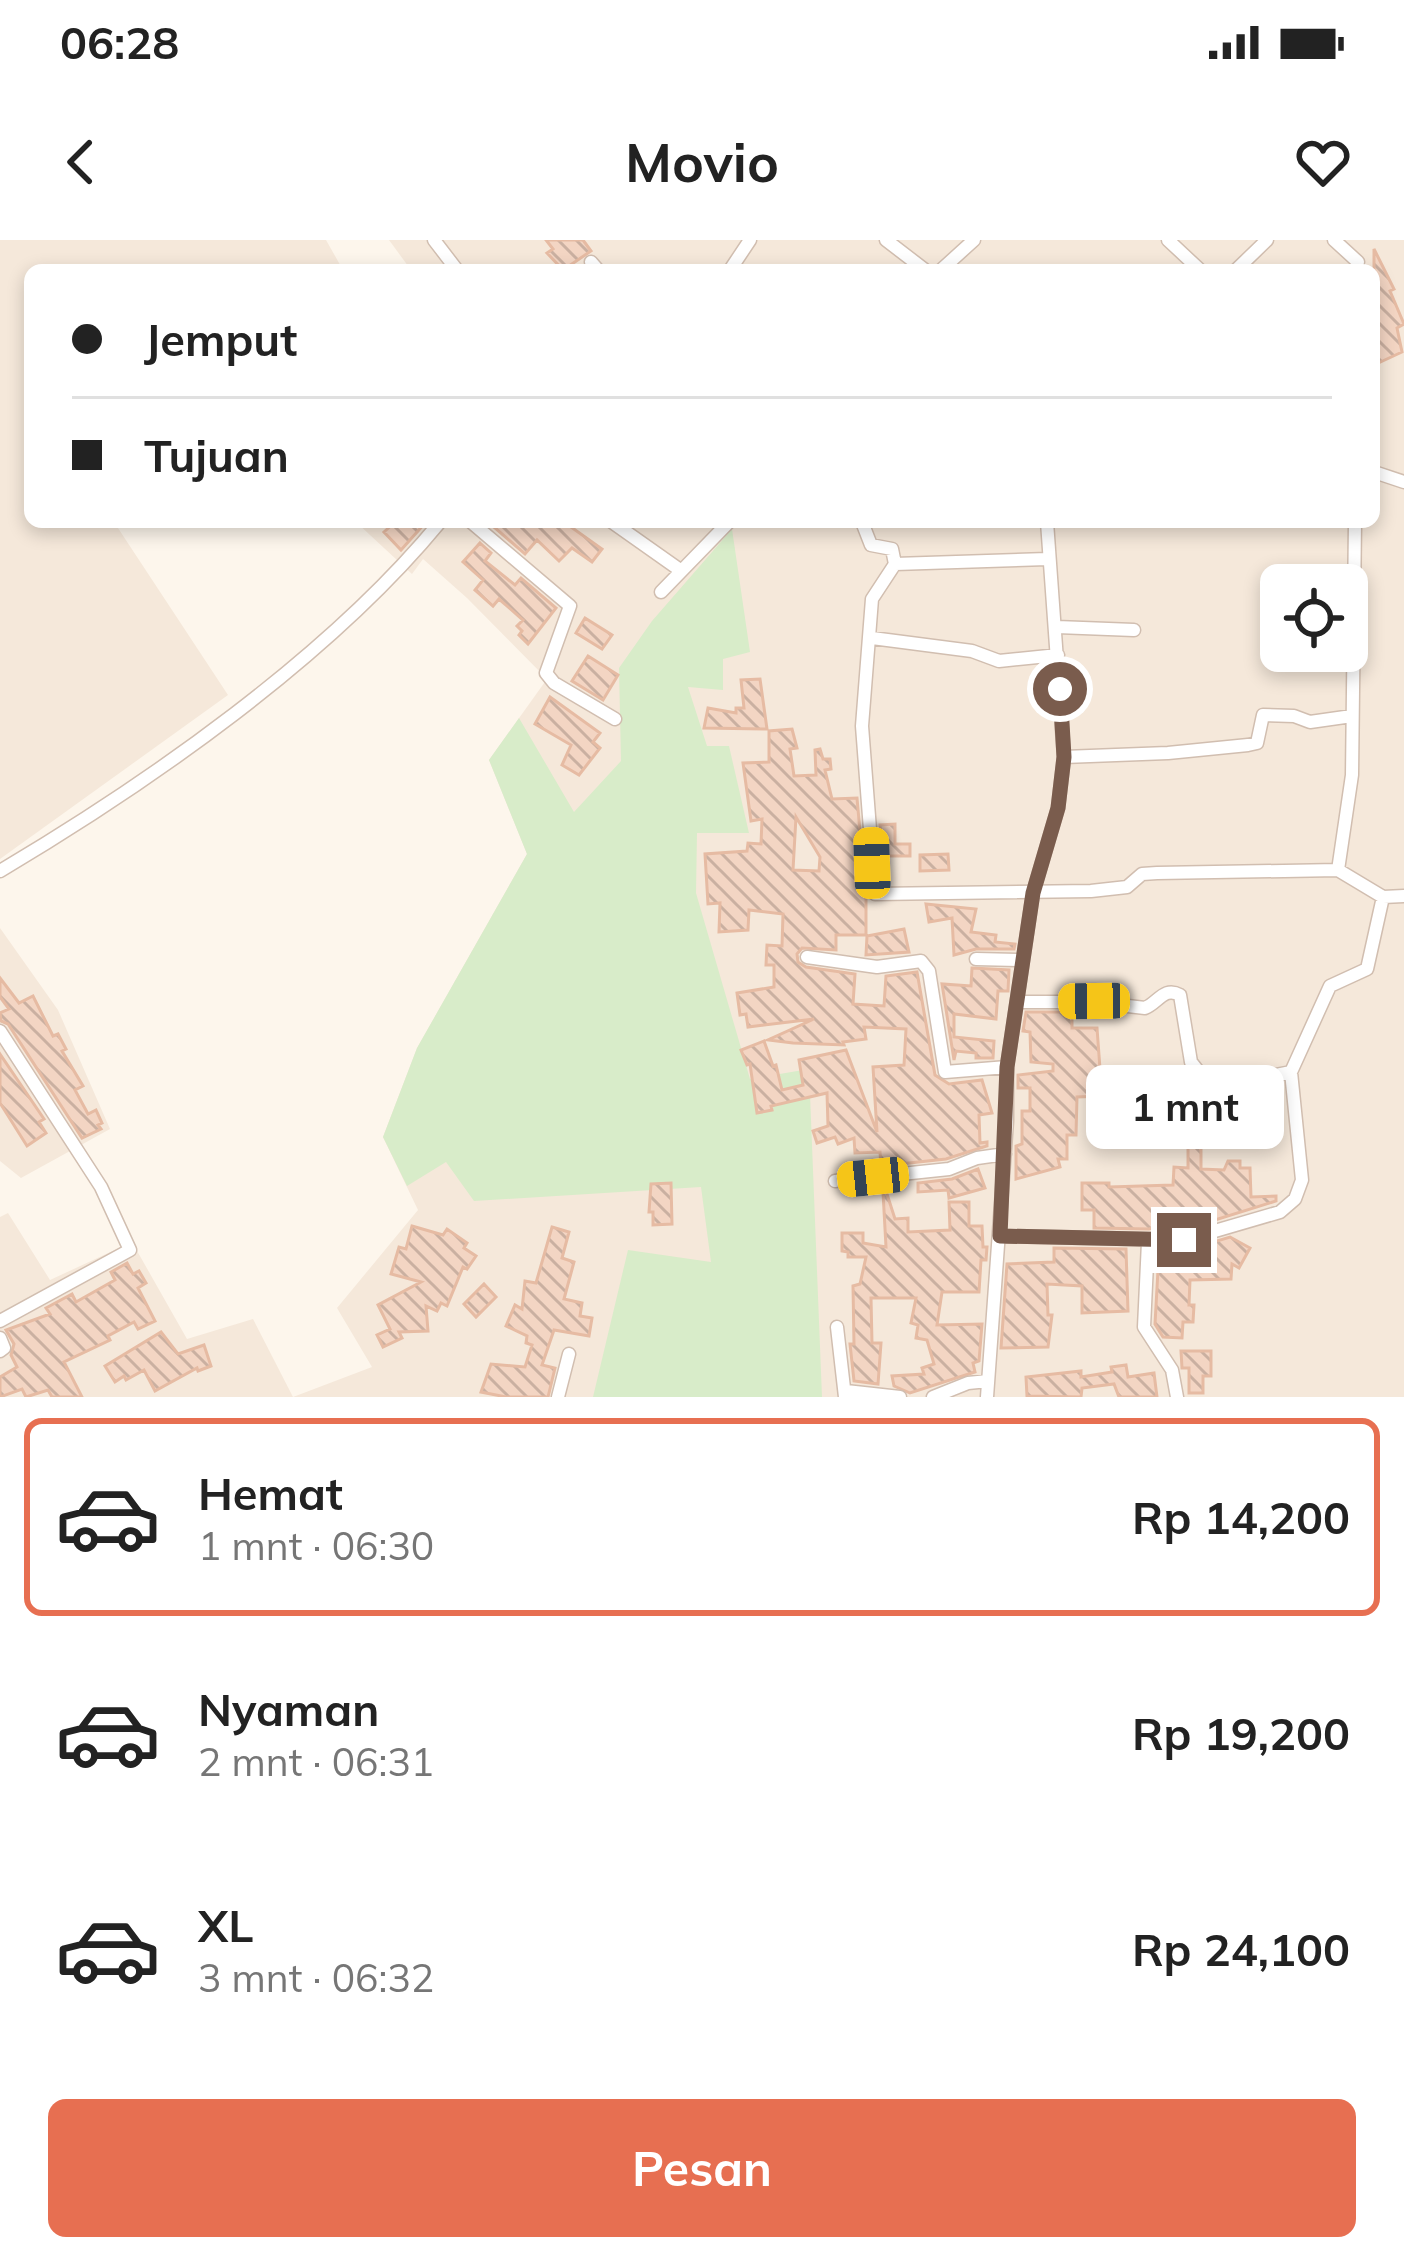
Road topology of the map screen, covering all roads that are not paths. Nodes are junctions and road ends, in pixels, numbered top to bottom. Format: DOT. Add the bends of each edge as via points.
graph roads {
  1 [pos="434,240"];
  2 [pos="886,240"];
  3 [pos="974,240"];
  4 [pos="1168,240"];
  5 [pos="1268,240"];
  6 [pos="1334,240"];
  7 [pos="1358,262"];
  8 [pos="452,264"];
  9 [pos="917,264"];
  10 [pos="948,264"];
  11 [pos="1194,264"];
  12 [pos="1242,264"];
  13 [pos="435,528"];
  14 [pos="478,528"];
  15 [pos="620,528"];
  16 [pos="723,528"];
  17 [pos="864,528"];
  18 [pos="1047,528"];
  19 [pos="1355,528"];
  20 [pos="1047,559"];
  21 [pos="895,564"];
  22 [pos="680,570"];
  23 [pos="661,592"];
  24 [pos="1057,626"];
  25 [pos="1134,630"];
  26 [pos="872,638"];
  27 [pos="1058,655"];
  28 [pos="1352,716"];
  29 [pos="615,719"];
  30 [pos="1064,757"];
  31 [pos="1338,870"];
  32 [pos="0,872"];
  33 [pos="1033,893"];
  34 [pos="1404,896"];
  35 [pos="1383,897"];
  36 [pos="807,957"];
  37 [pos="976,958"];
  38 [pos="1023,960"];
  39 [pos="1017,1002"];
  40 [pos="0,1031"];
  41 [pos="1007,1067"];
  42 [pos="1291,1072"];
  43 [pos="1005,1154"];
  44 [pos="835,1181"];
  45 [pos="1000,1236"];
  46 [pos="1148,1242"];
  47 [pos="0,1322"];
  48 [pos="837,1327"];
  49 [pos="0,1338"];
  50 [pos="0,1351"];
  51 [pos="569,1354"];
  52 [pos="988,1382"];
  53 [pos="846,1394"];
  54 [pos="558,1397"];
  55 [pos="901,1397"];
  56 [pos="933,1397"];
  57 [pos="987,1397"];
  58 [pos="1177,1397"];
  1 -- 8 [label="street"];
  2 -- 9 [label="street"];
  3 -- 10 [label="street"];
  4 -- 11 [label="street"];
  5 -- 12 [label="street"];
  6 -- 7 [label="street"];
  13 -- 32 [label="street" via="352,614 236,712"];
  14 -- 29 [label="street" via="570,606 546,673"];
  15 -- 22 [label="street"];
  16 -- 22 [label="street"];
  17 -- 21 [label="street" via="871,544 892,549"];
  18 -- 20 [label="street"];
  19 -- 28 [label="street"];
  20 -- 21 [label="street"];
  20 -- 24 [label="street"];
  21 -- 26 [label="street" via="872,599"];
  22 -- 23 [label="street"];
  24 -- 25 [label="street"];
  24 -- 27 [label="street"];
  26 -- 27 [label="street" via="999,661"];
  26 -- 33 [label="street" via="862,726 875,894"];
  27 -- 30 [label="street"];
  28 -- 30 [label="street" via="1310,722 1262,715 1257,743 1249,745"];
  28 -- 31 [label="street"];
  30 -- 33 [label="street"];
  31 -- 33 [label="street" via="1142,874 1120,888"];
  31 -- 35 [label="street"];
  33 -- 38 [label="street"];
  34 -- 35 [label="street"];
  35 -- 42 [label="street" via="1367,969 1330,986"];
  36 -- 41 [label="street" via="877,967 921,961 944,1072"];
  37 -- 38 [label="street"];
  38 -- 39 [label="street"];
  39 -- 41 [label="street"];
  39 -- 42 [label="street" via="1144,1008 1174,992 1191,1062 1202,1076"];
  40 -- 47 [label="street" via="101,1187 130,1250"];
  41 -- 43 [label="street"];
  42 -- 46 [label="street" via="1302,1180 1295,1199 1280,1212 1209,1234"];
  43 -- 44 [label="street" via="949,1169"];
  43 -- 45 [label="street"];
  45 -- 46 [label="street"];
  45 -- 52 [label="street"];
  46 -- 58 [label="street" via="1144,1327 1172,1370"];
  48 -- 53 [label="street"];
  49 -- 50 [label="street"];
  51 -- 54 [label="street"];
  52 -- 56 [label="street"];
  52 -- 57 [label="street"];
  53 -- 55 [label="street"];
}
